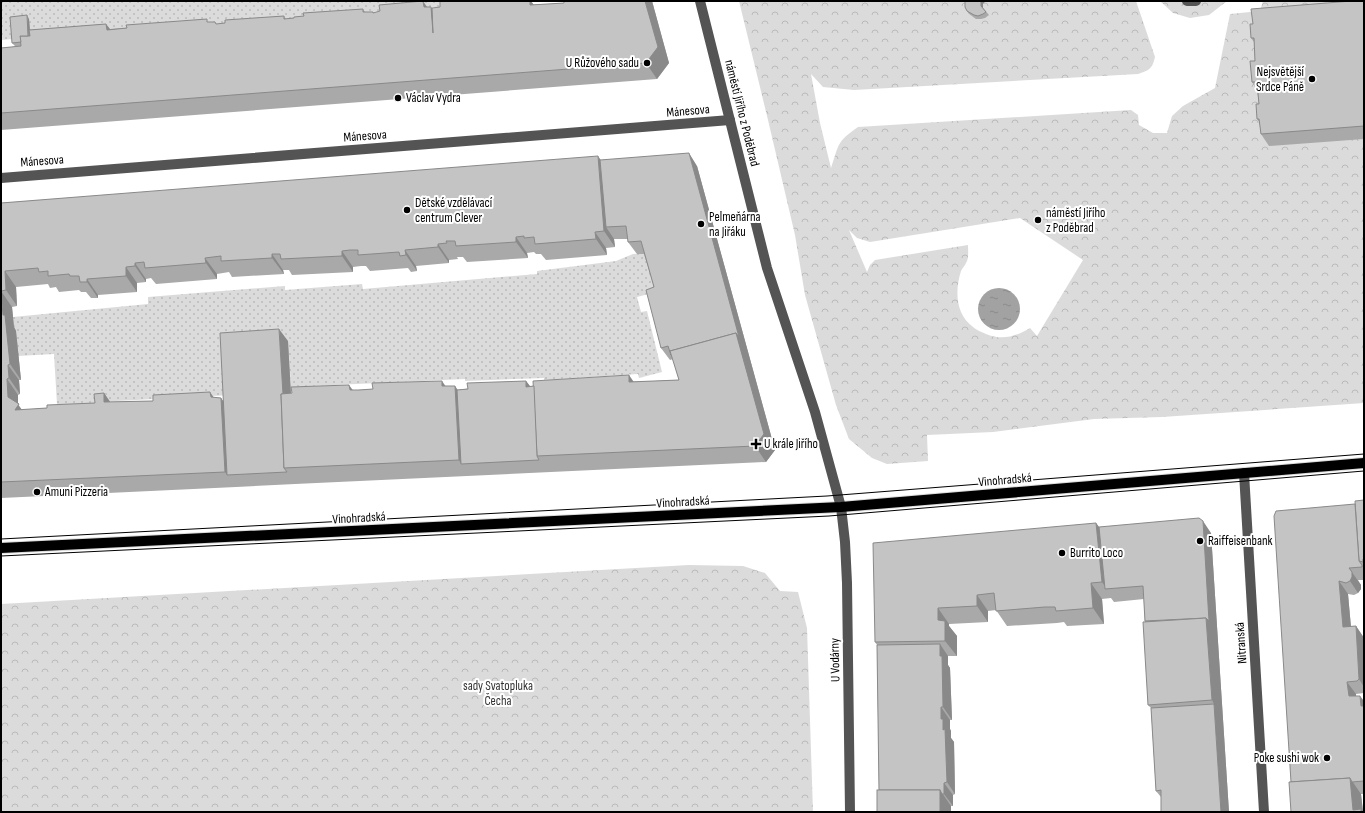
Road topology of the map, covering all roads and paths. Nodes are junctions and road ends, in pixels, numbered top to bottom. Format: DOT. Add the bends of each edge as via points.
graph roads {
  1 [pos="700,1"];
  2 [pos="1187,1"];
  3 [pos="1196,1"];
  4 [pos="730,120"];
  5 [pos="1,178"];
  6 [pos="1364,463"];
  7 [pos="1244,473"];
  8 [pos="840,507"];
  9 [pos="1,548"];
  10 [pos="850,812"];
  11 [pos="1264,812"];
  1 -- 4 [label="street, náměstí Jiřího z Poděbrad"];
  2 -- 3 [label="street"];
  4 -- 5 [label="street, Mánesova"];
  4 -- 8 [label="street, náměstí Jiřího z Poděbrad" via="767,268 814,412"];
  6 -- 7 [label="main road, Vinohradská"];
  7 -- 8 [label="main road, Vinohradská"];
  7 -- 11 [label="street, Nitranská"];
  8 -- 9 [label="main road, Vinohradská"];
  8 -- 10 [label="street, U Vodárny" via="847,583"];
}
